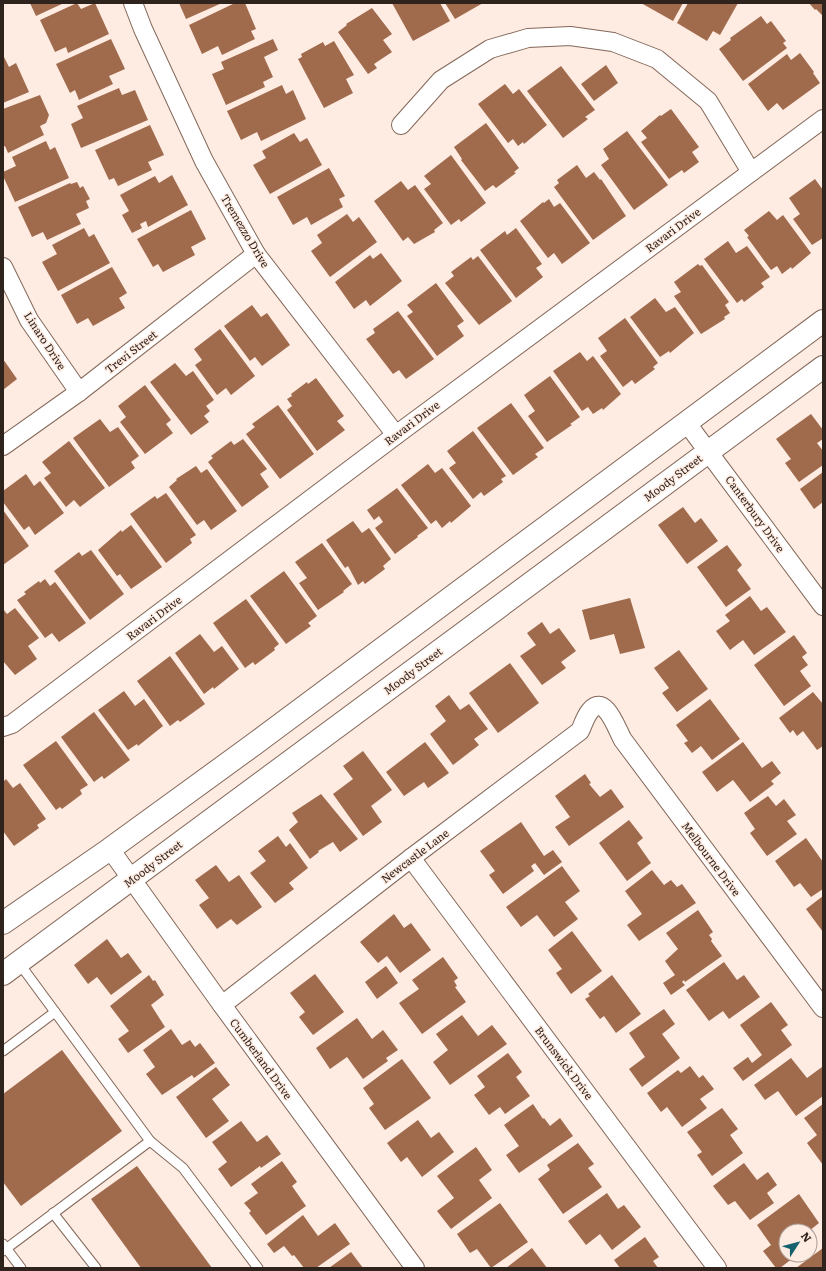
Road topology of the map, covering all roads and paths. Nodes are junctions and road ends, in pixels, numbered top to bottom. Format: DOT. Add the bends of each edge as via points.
graph roads {
  1 [pos="133,3"];
  2 [pos="823,119"];
  3 [pos="401,125"];
  4 [pos="751,172"];
  5 [pos="256,254"];
  6 [pos="3,267"];
  7 [pos="823,321"];
  8 [pos="823,367"];
  9 [pos="79,392"];
  10 [pos="686,422"];
  11 [pos="396,435"];
  12 [pos="3,446"];
  13 [pos="709,452"];
  14 [pos="823,606"];
  15 [pos="604,707"];
  16 [pos="3,727"];
  17 [pos="110,849"];
  18 [pos="411,858"];
  19 [pos="132,879"];
  20 [pos="3,923"];
  21 [pos="11,969"];
  22 [pos="222,1005"];
  23 [pos="823,1008"];
  24 [pos="55,1012"];
  25 [pos="3,1051"];
  26 [pos="150,1141"];
  27 [pos="53,1213"];
  28 [pos="4,1248"];
  29 [pos="21,1268"];
  30 [pos="96,1268"];
  31 [pos="258,1268"];
  32 [pos="415,1268"];
  33 [pos="716,1268"];
  1 -- 5 [label="street, Tremezzo Drive" via="204,161"];
  2 -- 4 [label="street, Ravari Drive"];
  3 -- 4 [label="street" via="442,80 490,48 528,38 570,36 613,42 656,59 708,101"];
  4 -- 11 [label="street, Ravari Drive"];
  5 -- 9 [label="street, Trevi Street"];
  5 -- 11 [label="street, Tremezzo Drive"];
  6 -- 9 [label="street, Linaro Drive" via="29,320"];
  7 -- 10 [label="main road"];
  8 -- 13 [label="main road, Moody Street"];
  9 -- 12 [label="street, Trevi Street"];
  10 -- 13 [label="street, Canterbury Drive"];
  10 -- 17 [label="main road"];
  11 -- 16 [label="street, Ravari Drive" via="12,724"];
  13 -- 14 [label="street, Canterbury Drive"];
  13 -- 19 [label="main road, Moody Street"];
  15 -- 18 [label="street, Newcastle Lane" via="597,706 590,710 580,731"];
  15 -- 23 [label="street, Melbourne Drive" via="623,740"];
  17 -- 19 [label="street, Cumberland Drive"];
  17 -- 20 [label="main road"];
  18 -- 22 [label="street, Newcastle Lane"];
  18 -- 33 [label="street, Brunswick Drive"];
  19 -- 21 [label="main road, Moody Street"];
  19 -- 22 [label="street, Cumberland Drive"];
  21 -- 24 [label="lane"];
  22 -- 32 [label="street, Cumberland Drive"];
  24 -- 25 [label="lane"];
  24 -- 26 [label="lane"];
  26 -- 27 [label="lane"];
  26 -- 31 [label="lane" via="183,1168"];
  27 -- 28 [label="lane"];
  27 -- 30 [label="lane"];
  28 -- 29 [label="lane"];
}
